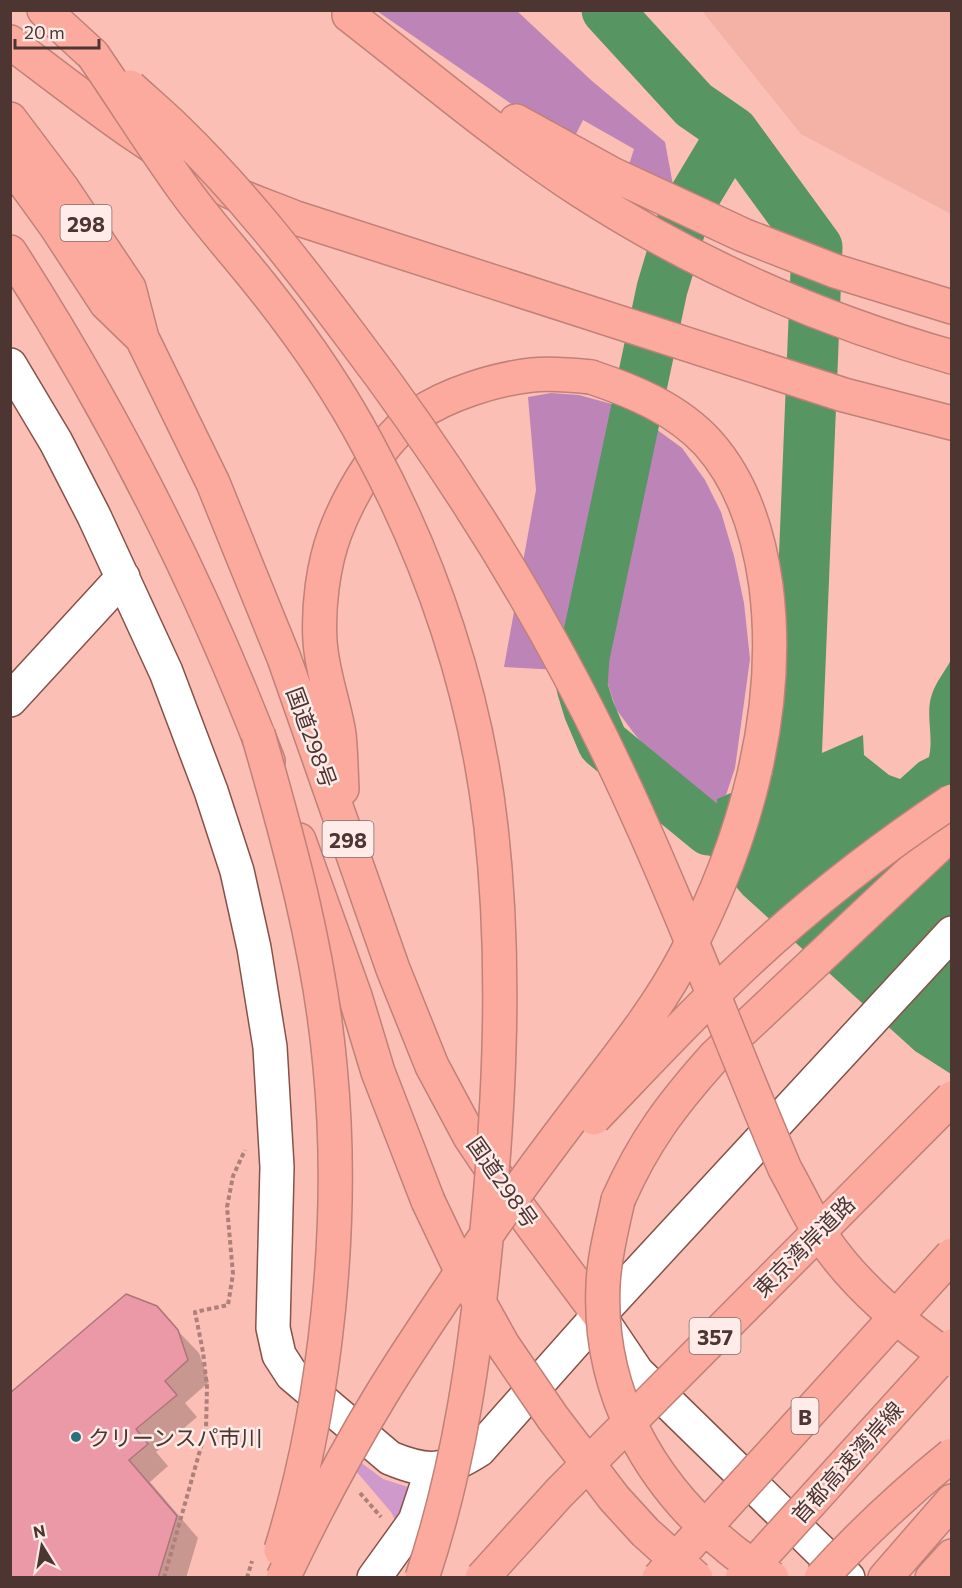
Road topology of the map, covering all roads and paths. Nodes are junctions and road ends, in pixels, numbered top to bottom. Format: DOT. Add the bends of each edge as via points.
graph roads {
  1 [pos="44,10"];
  2 [pos="346,13"];
  3 [pos="10,42"];
  4 [pos="93,55"];
  5 [pos="10,118"];
  6 [pos="10,163"];
  7 [pos="10,252"];
  8 [pos="10,296"];
  9 [pos="951,307"];
  10 [pos="142,338"];
  11 [pos="951,357"];
  12 [pos="10,365"];
  13 [pos="100,400"];
  14 [pos="946,420"];
  15 [pos="123,577"];
  16 [pos="10,700"];
  17 [pos="258,734"];
  18 [pos="951,801"];
  19 [pos="344,827"];
  20 [pos="951,832"];
  21 [pos="951,933"];
  22 [pos="951,1098"];
  23 [pos="248,1146"];
  24 [pos="951,1255"];
  25 [pos="472,1256"];
  26 [pos="599,1315"];
  27 [pos="951,1346"];
  28 [pos="951,1360"];
  29 [pos="951,1455"];
  30 [pos="432,1470"];
  31 [pos="951,1500"];
  32 [pos="951,1556"];
  33 [pos="164,1578"];
  34 [pos="272,1578"];
  35 [pos="283,1578"];
  36 [pos="374,1578"];
  37 [pos="422,1578"];
  38 [pos="482,1578"];
  39 [pos="659,1578"];
  40 [pos="696,1578"];
  41 [pos="742,1578"];
  42 [pos="772,1578"];
  43 [pos="821,1578"];
  44 [pos="848,1578"];
  45 [pos="885,1578"];
  46 [pos="932,1578"];
  1 -- 4 [label="highway"];
  2 -- 9 [label="highway" via="476,98 612,174 743,235 835,271"];
  2 -- 11 [label="highway" via="519,147 637,225 698,258 809,308"];
  3 -- 14 [label="highway" via="157,151 225,189 296,218 844,395"];
  4 -- 28 [label="highway, bridge" via="178,130 259,219 372,363 455,481 568,674 620,777 674,897 785,1169 804,1205 824,1238 871,1296"];
  4 -- 37 [label="highway, bridge" via="185,192 272,298 331,382 368,444 401,510 433,589 458,664 478,748 491,826 498,930 491,1192 466,1405 452,1473"];
  5 -- 10 [label="highway, 国道298号 / 298" via="129,288"];
  6 -- 10 [label="highway, 国道298号 / 298" via="106,303"];
  7 -- 13 [label="highway"];
  8 -- 13 [label="highway"];
  10 -- 19 [label="highway, 国道298号 / 298" via="213,483 284,658"];
  12 -- 15 [label="street" via="56,442"];
  13 -- 17 [label="highway" via="179,555"];
  15 -- 16 [label="street"];
  15 -- 30 [label="street" via="166,672 211,791 237,871 254,948 274,1094 277,1167 273,1328 279,1355 292,1375 390,1458"];
  17 -- 34 [label="highway, bridge" via="302,895 330,1065 335,1146 334,1235 317,1390 304,1461"];
  17 -- 40 [label="highway, bridge" via="325,908 402,1138 459,1266 503,1345 588,1465 645,1532"];
  18 -- 25 [label="highway, bridge" via="855,870 742,967 579,1135"];
  19 -- 25 [label="highway, bridge" via="339,735 320,641 322,601 335,534 351,500 391,439 417,415 445,400 502,381 562,374 591,377 633,392 682,420 707,442 748,508 762,557 770,670 766,719 754,773 734,841 684,959 654,1007"];
  19 -- 26 [label="highway, 国道298号 / 298" via="432,1066 470,1137"];
  20 -- 42 [label="highway, bridge" via="715,1056 658,1125 618,1200 603,1283 603,1314 620,1403 641,1449 690,1513 731,1550"];
  21 -- 26 [label="street"];
  22 -- 38 [label="highway, 東京湾岸道路 / 357, bridge" via="559,1493"];
  23 -- 33 [label="path" via="233,1176 226,1207 233,1274 228,1305 195,1312 207,1387 206,1428"];
  24 -- 39 [label="highway, B, bridge"];
  25 -- 35 [label="highway, bridge" via="376,1402"];
  26 -- 30 [label="street" via="478,1450 457,1464"];
  26 -- 44 [label="street" via="637,1372"];
  27 -- 41 [label="highway, 首都高速湾岸線, bridge"];
  29 -- 43 [label="highway, bridge" via="863,1532"];
  30 -- 36 [label="street" via="415,1521"];
  31 -- 45 [label="highway"];
  32 -- 46 [label="highway"];
}
